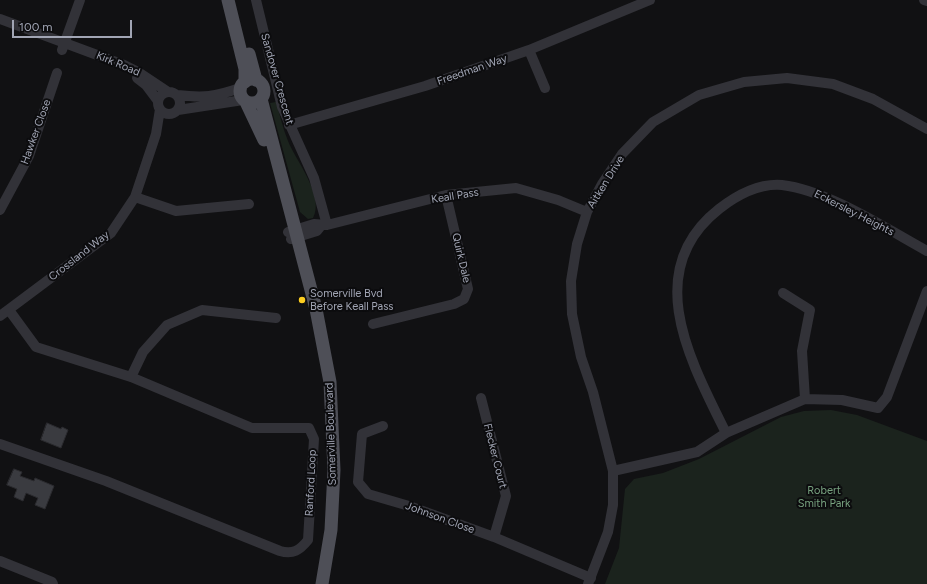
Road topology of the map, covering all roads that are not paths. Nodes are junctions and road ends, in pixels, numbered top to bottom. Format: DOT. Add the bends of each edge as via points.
graph roads {
  1 [pos="80,0"];
  2 [pos="228,0"];
  3 [pos="235,0"];
  4 [pos="256,0"];
  5 [pos="650,0"];
  6 [pos="924,0"];
  7 [pos="927,1"];
  8 [pos="0,20"];
  9 [pos="0,27"];
  10 [pos="63,46"];
  11 [pos="529,50"];
  12 [pos="57,73"];
  13 [pos="545,88"];
  14 [pos="246,90"];
  15 [pos="172,93"];
  16 [pos="261,99"];
  17 [pos="159,105"];
  18 [pos="174,112"];
  19 [pos="289,125"];
  20 [pos="927,129"];
  21 [pos="156,134"];
  22 [pos="446,195"];
  23 [pos="135,197"];
  24 [pos="248,204"];
  25 [pos="0,210"];
  26 [pos="586,212"];
  27 [pos="324,225"];
  28 [pos="293,235"];
  29 [pos="927,251"];
  30 [pos="927,291"];
  31 [pos="783,293"];
  32 [pos="9,310"];
  33 [pos="0,316"];
  34 [pos="276,318"];
  35 [pos="373,324"];
  36 [pos="131,377"];
  37 [pos="481,398"];
  38 [pos="805,399"];
  39 [pos="383,426"];
  40 [pos="726,433"];
  41 [pos="0,444"];
  42 [pos="613,471"];
  43 [pos="494,537"];
  44 [pos="0,561"];
  45 [pos="589,581"];
  46 [pos="53,584"];
  47 [pos="315,584"];
  48 [pos="322,584"];
  1 -- 10 [label="street"];
  2 -- 14 [label="main road, Somerville Boulevard" via="245,69"];
  3 -- 14 [label="main road, Somerville Boulevard"];
  4 -- 19 [label="street, Sandover Crescent" via="282,107"];
  5 -- 11 [label="street, Freedman Way"];
  6 -- 7 [label="street"];
  8 -- 10 [label="street"];
  9 -- 10 [label="street"];
  10 -- 15 [label="street, Kirk Road" via="133,69"];
  10 -- 17 [label="street, Kirk Road" via="131,75 146,85"];
  11 -- 13 [label="street"];
  11 -- 19 [label="street, Freedman Way" via="425,86"];
  12 -- 25 [label="street, Hawker Close" via="29,156"];
  14 -- 15 [label="street, Kirk Road" via="203,98"];
  14 -- 16 [label="main road" via="254,103"];
  14 -- 16 [label="main road, Somerville Boulevard" via="263,89"];
  14 -- 18 [label="street"];
  14 -- 28 [label="main road, Somerville Boulevard"];
  15 -- 17 [label="street" via="162,95"];
  15 -- 18 [label="street" via="180,104"];
  16 -- 28 [label="main road, Somerville Boulevard"];
  17 -- 18 [label="street" via="164,113"];
  17 -- 21 [label="street, Crossland Way"];
  18 -- 21 [label="street, Crossland Way"];
  19 -- 27 [label="street, Sandover Crescent" via="314,178"];
  20 -- 26 [label="street, Aitken Drive" via="873,99 833,84 787,78 744,82 699,95 653,122 622,154"];
  21 -- 23 [label="street, Crossland Way"];
  22 -- 26 [label="street, Keall Pass" via="516,188 558,200"];
  22 -- 27 [label="street, Keall Pass"];
  22 -- 35 [label="street, Quirk Dale" via="468,289 464,299 454,304"];
  23 -- 24 [label="street" via="176,211"];
  23 -- 32 [label="street, Crossland Way" via="111,233"];
  26 -- 42 [label="street, Aitken Drive" via="571,281 572,314 581,357 593,392"];
  27 -- 28 [label="street, Keall Pass" via="314,224"];
  28 -- 47 [label="main road, Somerville Boulevard" via="324,388 328,455 326,516"];
  28 -- 48 [label="main road, Somerville Boulevard" via="324,349 332,413 333,501"];
  29 -- 40 [label="street, Eckersley Heights" via="860,214 810,191 781,185 757,187 732,198 712,214 694,235 681,259 676,280 677,307 696,372"];
  30 -- 38 [label="street" via="887,397 878,408 842,400"];
  31 -- 38 [label="street" via="810,310 802,351"];
  32 -- 33 [label="street, Crossland Way"];
  32 -- 36 [label="street, Ranford Loop" via="36,347"];
  34 -- 36 [label="street" via="202,310 167,325 143,352"];
  36 -- 41 [label="street, Ranford Loop" via="252,428 309,428 314,438 308,540 300,549 288,553 280,551 106,481"];
  37 -- 43 [label="street, Flecker Court" via="506,496"];
  38 -- 40 [label="street"];
  39 -- 43 [label="street, Johnson Close" via="362,434 358,482 368,494"];
  40 -- 42 [label="street" via="697,452"];
  42 -- 45 [label="street, Aitken Drive" via="608,532"];
  43 -- 45 [label="street, Johnson Close"];
  44 -- 46 [label="street"];
}
